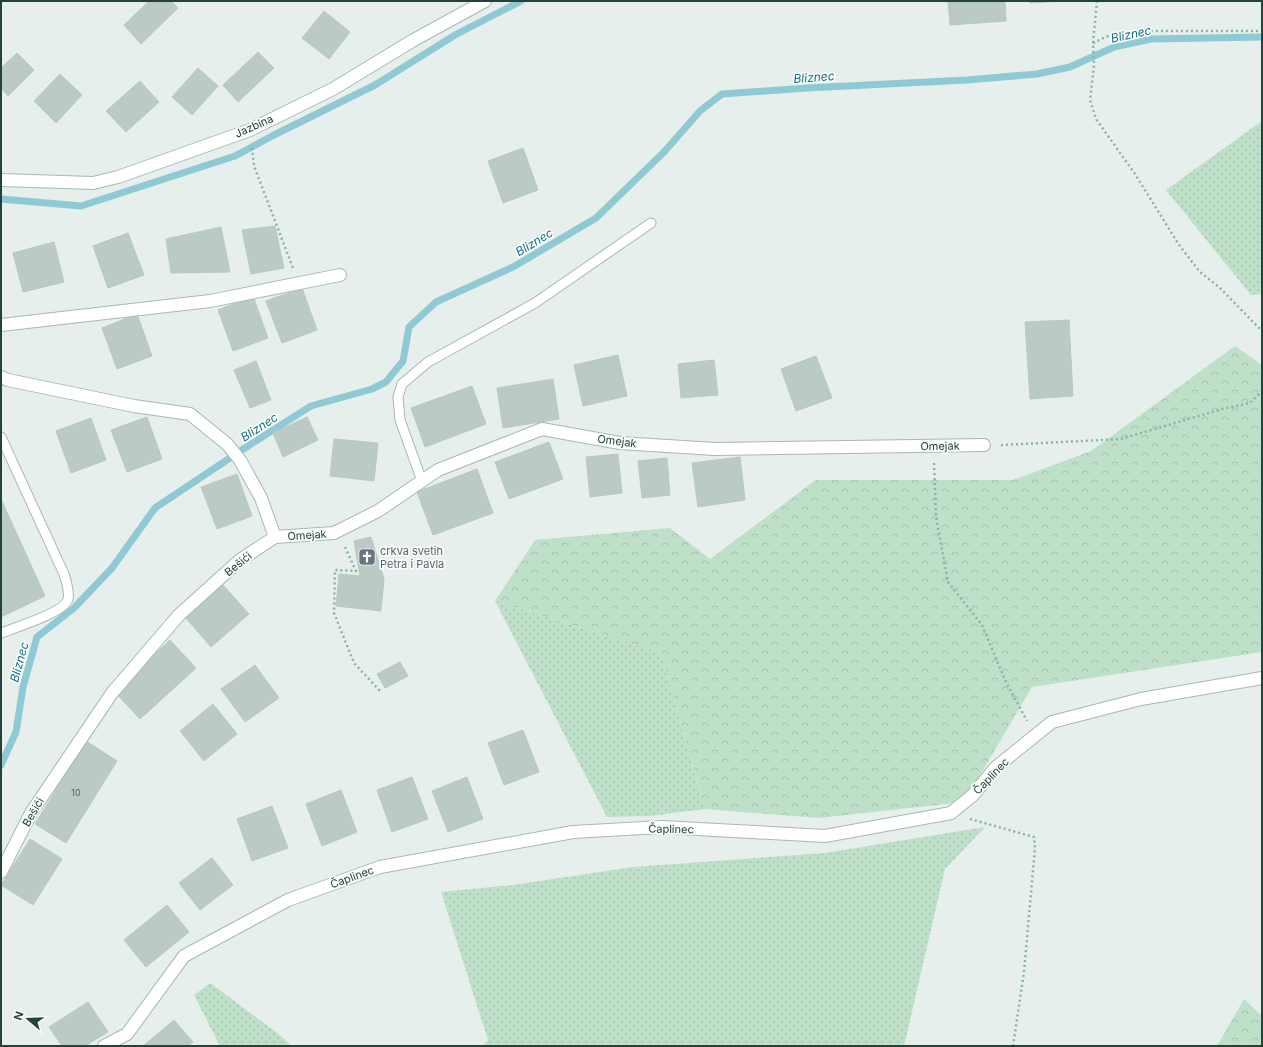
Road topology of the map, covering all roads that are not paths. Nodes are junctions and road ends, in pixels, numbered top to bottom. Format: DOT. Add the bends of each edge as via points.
graph roads {
  1 [pos="485,1"];
  2 [pos="1,180"];
  3 [pos="651,223"];
  4 [pos="340,275"];
  5 [pos="1,325"];
  6 [pos="1,376"];
  7 [pos="1,437"];
  8 [pos="984,445"];
  9 [pos="422,481"];
  10 [pos="275,537"];
  11 [pos="1,633"];
  12 [pos="1262,678"];
  13 [pos="1,872"];
  14 [pos="104,1046"];
  1 -- 2 [label="street, Jazbina" via="332,89 250,130 118,177 93,183"];
  3 -- 9 [label="lane" via="535,303 428,362 402,384 398,397 400,420"];
  4 -- 5 [label="street" via="210,301"];
  6 -- 10 [label="street" via="8,380 134,406 190,414 227,444 240,460 262,498"];
  7 -- 11 [label="lane" via="64,574 69,598 66,604 55,612"];
  8 -- 9 [label="street, Omejak" via="716,449 620,443 542,429 438,470"];
  9 -- 10 [label="street, Omejak" via="378,511 334,533"];
  10 -- 13 [label="street, Bešići" via="240,560 179,615 112,693 31,813"];
  12 -- 14 [label="street, Čaplinec" via="1134,701 1052,722 995,768 974,795 951,813 824,836 662,827 573,832 380,867 288,900 184,956 127,1034"];
}
